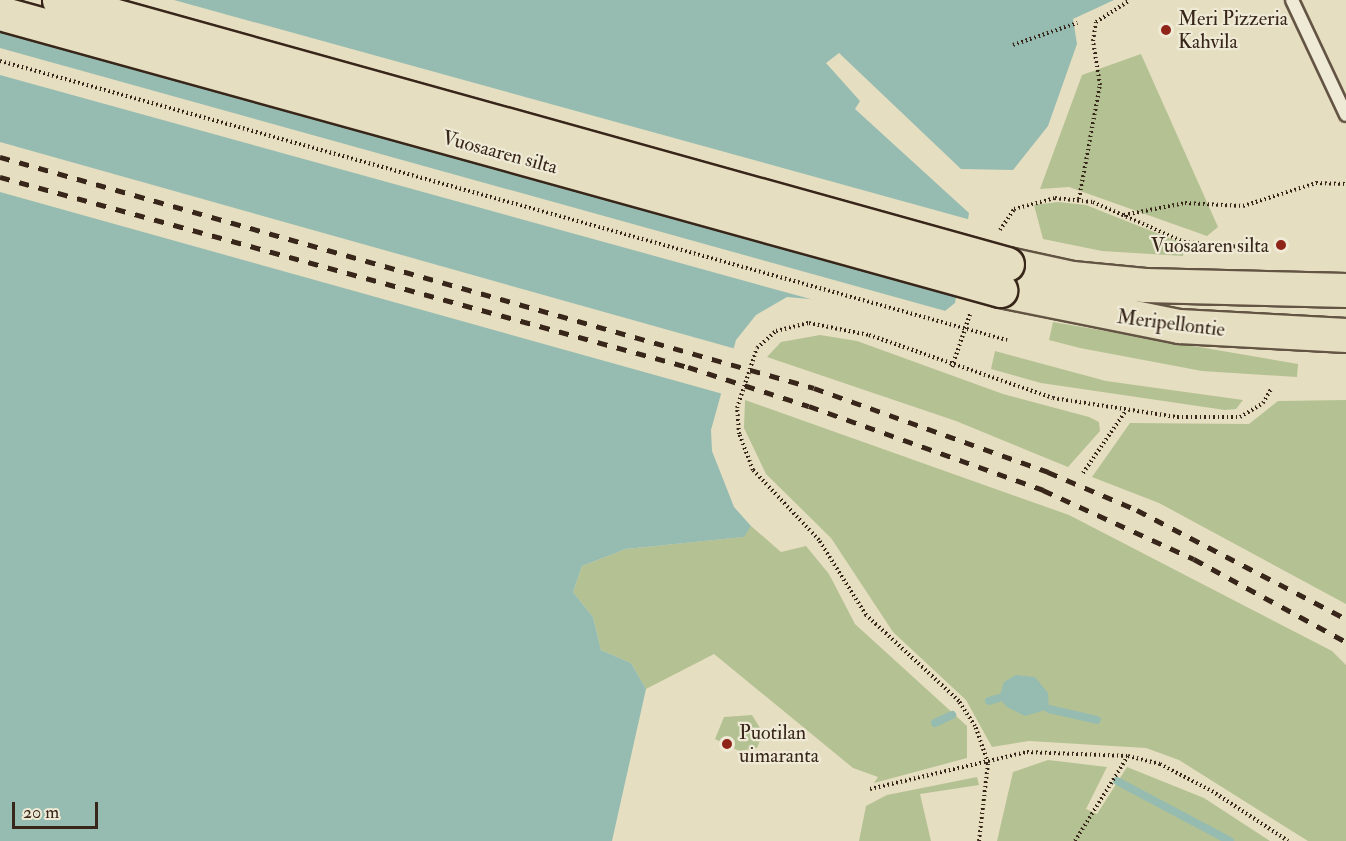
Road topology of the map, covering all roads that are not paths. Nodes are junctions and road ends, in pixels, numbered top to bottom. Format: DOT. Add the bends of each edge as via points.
graph roads {
  1 [pos="58,0"];
  2 [pos="1292,0"];
  3 [pos="0,14"];
  4 [pos="1346,115"];
  5 [pos="1003,277"];
  6 [pos="1346,290"];
  7 [pos="1346,335"];
  1 -- 5 [label="main road, Vuosaaren silta, bridge"];
  2 -- 4 [label="lane"];
  3 -- 5 [label="main road, Vuosaaren silta, bridge"];
  5 -- 6 [label="main road, Meripellontie"];
  5 -- 7 [label="main road, Meripellontie" via="1179,326"];
}
